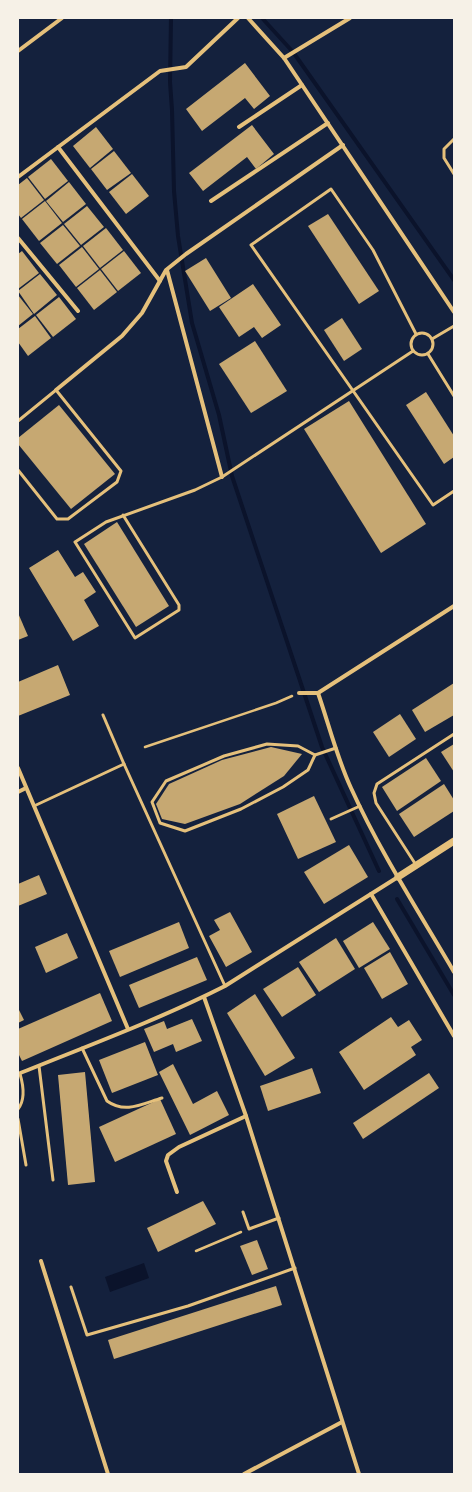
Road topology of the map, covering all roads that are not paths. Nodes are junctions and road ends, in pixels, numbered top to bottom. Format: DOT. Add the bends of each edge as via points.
graph roads {
  1 [pos="62,18"];
  2 [pos="238,18"];
  3 [pos="248,18"];
  4 [pos="350,18"];
  5 [pos="18,51"];
  6 [pos="284,58"];
  7 [pos="302,85"];
  8 [pos="328,123"];
  9 [pos="239,127"];
  10 [pos="454,138"];
  11 [pos="343,145"];
  12 [pos="58,147"];
  13 [pos="454,174"];
  14 [pos="18,177"];
  15 [pos="211,201"];
  16 [pos="18,238"];
  17 [pos="166,270"];
  18 [pos="160,281"];
  19 [pos="78,311"];
  20 [pos="454,312"];
  21 [pos="454,326"];
  22 [pos="416,334"];
  23 [pos="432,339"];
  24 [pos="413,352"];
  25 [pos="428,354"];
  26 [pos="56,390"];
  27 [pos="354,390"];
  28 [pos="454,396"];
  29 [pos="18,421"];
  30 [pos="18,470"];
  31 [pos="222,477"];
  32 [pos="454,491"];
  33 [pos="123,515"];
  34 [pos="454,606"];
  35 [pos="299,693"];
  36 [pos="318,693"];
  37 [pos="102,716"];
  38 [pos="454,734"];
  39 [pos="336,748"];
  40 [pos="315,755"];
  41 [pos="124,764"];
  42 [pos="18,768"];
  43 [pos="26,788"];
  44 [pos="18,792"];
  45 [pos="34,806"];
  46 [pos="360,806"];
  47 [pos="331,819"];
  48 [pos="454,841"];
  49 [pos="416,865"];
  50 [pos="398,876"];
  51 [pos="371,894"];
  52 [pos="454,972"];
  53 [pos="225,986"];
  54 [pos="204,997"];
  55 [pos="128,1030"];
  56 [pos="454,1036"];
  57 [pos="82,1048"];
  58 [pos="39,1066"];
  59 [pos="19,1074"];
  60 [pos="162,1098"];
  61 [pos="18,1109"];
  62 [pos="246,1116"];
  63 [pos="18,1119"];
  64 [pos="26,1165"];
  65 [pos="53,1180"];
  66 [pos="177,1192"];
  67 [pos="243,1212"];
  68 [pos="279,1218"];
  69 [pos="41,1261"];
  70 [pos="295,1268"];
  71 [pos="71,1287"];
  72 [pos="342,1422"];
  73 [pos="108,1474"];
  74 [pos="244,1474"];
  75 [pos="359,1474"];
  1 -- 5 [label="street"];
  2 -- 12 [label="street" via="186,67 160,71"];
  3 -- 6 [label="street"];
  4 -- 6 [label="street"];
  6 -- 7 [label="street"];
  7 -- 8 [label="street"];
  7 -- 9 [label="street"];
  8 -- 11 [label="street"];
  8 -- 15 [label="street"];
  10 -- 13 [label="lane" via="444,149 444,158"];
  11 -- 17 [label="street"];
  11 -- 20 [label="street"];
  12 -- 14 [label="street"];
  12 -- 18 [label="street"];
  16 -- 19 [label="street"];
  17 -- 18 [label="street"];
  17 -- 31 [label="street"];
  18 -- 26 [label="street" via="142,313 122,336"];
  21 -- 23 [label="lane"];
  22 -- 23 [label="lane" via="424,333"];
  22 -- 24 [label="lane" via="411,344"];
  22 -- 27 [label="lane" via="373,250 331,189 251,245"];
  23 -- 25 [label="lane" via="434,346"];
  24 -- 25 [label="lane" via="422,356"];
  24 -- 27 [label="lane"];
  25 -- 28 [label="lane"];
  26 -- 29 [label="lane"];
  26 -- 30 [label="lane" via="121,471 117,482 68,519 57,519"];
  27 -- 31 [label="lane"];
  27 -- 32 [label="lane" via="433,505"];
  31 -- 33 [label="lane" via="195,490"];
  33 -- 33 [label="lane" via="106,522 75,542 135,638 178,610 179,605"];
  34 -- 36 [label="street"];
  35 -- 36 [label="street"];
  36 -- 39 [label="street"];
  37 -- 41 [label="lane"];
  38 -- 49 [label="lane" via="377,784 374,793 376,803"];
  39 -- 40 [label="lane"];
  39 -- 46 [label="street"];
  40 -- 40 [label="lane" via="308,770 283,787 241,809 186,831 160,823 152,802 166,781 224,756 267,744 298,746"];
  41 -- 45 [label="lane"];
  41 -- 53 [label="lane"];
  42 -- 43 [label="street"];
  43 -- 44 [label="street"];
  43 -- 45 [label="street"];
  45 -- 55 [label="street"];
  46 -- 47 [label="lane"];
  46 -- 50 [label="street"];
  48 -- 49 [label="street"];
  49 -- 50 [label="street"];
  50 -- 51 [label="street"];
  50 -- 52 [label="street"];
  51 -- 53 [label="street"];
  51 -- 56 [label="street"];
  53 -- 54 [label="street"];
  54 -- 55 [label="street"];
  54 -- 62 [label="street"];
  55 -- 57 [label="street"];
  57 -- 58 [label="street"];
  57 -- 60 [label="lane" via="107,1101 114,1106 136,1106"];
  58 -- 59 [label="street"];
  58 -- 65 [label="lane"];
  59 -- 61 [label="lane" via="23,1086 21,1105"];
  62 -- 66 [label="street" via="179,1147 168,1155 168,1171"];
  62 -- 68 [label="street"];
  63 -- 64 [label="lane"];
  67 -- 68 [label="lane" via="249,1229"];
  68 -- 70 [label="street"];
  69 -- 73 [label="street"];
  70 -- 71 [label="lane" via="188,1306 87,1335"];
  70 -- 72 [label="street"];
  72 -- 74 [label="street"];
  72 -- 75 [label="street"];
}
